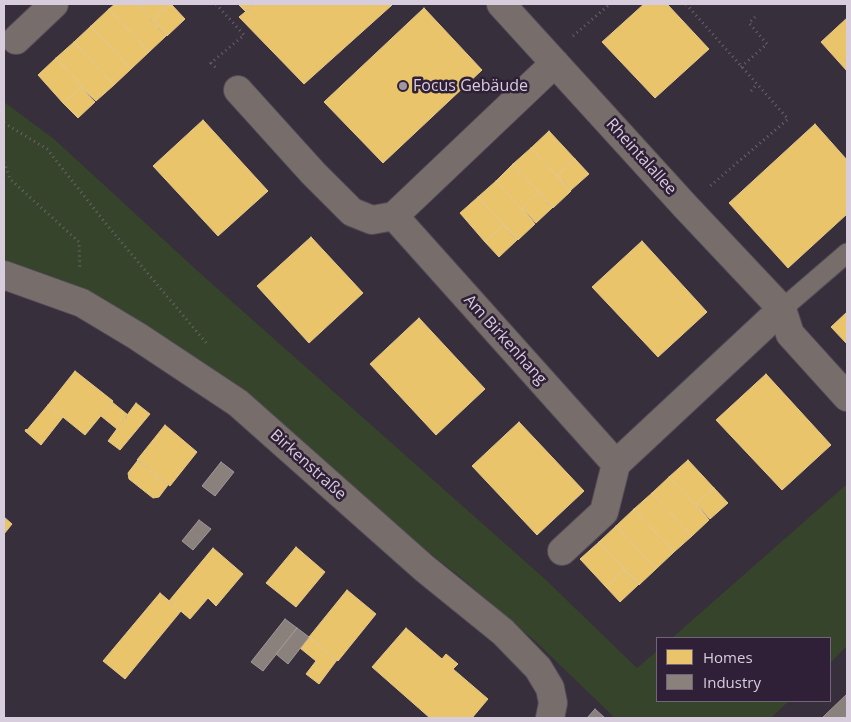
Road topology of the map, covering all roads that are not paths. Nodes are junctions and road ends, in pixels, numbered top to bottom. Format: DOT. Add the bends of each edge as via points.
graph roads {
  1 [pos="54,4"];
  2 [pos="501,4"];
  3 [pos="16,40"];
  4 [pos="555,63"];
  5 [pos="238,90"];
  6 [pos="394,216"];
  7 [pos="847,253"];
  8 [pos="4,275"];
  9 [pos="782,309"];
  10 [pos="847,397"];
  11 [pos="616,464"];
  12 [pos="562,551"];
  13 [pos="550,718"];
  1 -- 3 [label="street"];
  2 -- 4 [label="street, Rheintalallee"];
  4 -- 6 [label="street"];
  4 -- 9 [label="street, Rheintalallee"];
  5 -- 6 [label="street" via="352,212 372,220"];
  6 -- 11 [label="street, Am Birkenhang"];
  7 -- 9 [label="lane"];
  8 -- 13 [label="street, Birkenstraße" via="82,303 238,403 424,568 503,632 538,668 550,688 553,703"];
  9 -- 10 [label="street, Rheintalallee" via="790,334"];
  9 -- 11 [label="street"];
  11 -- 12 [label="street" via="604,512"];
}
